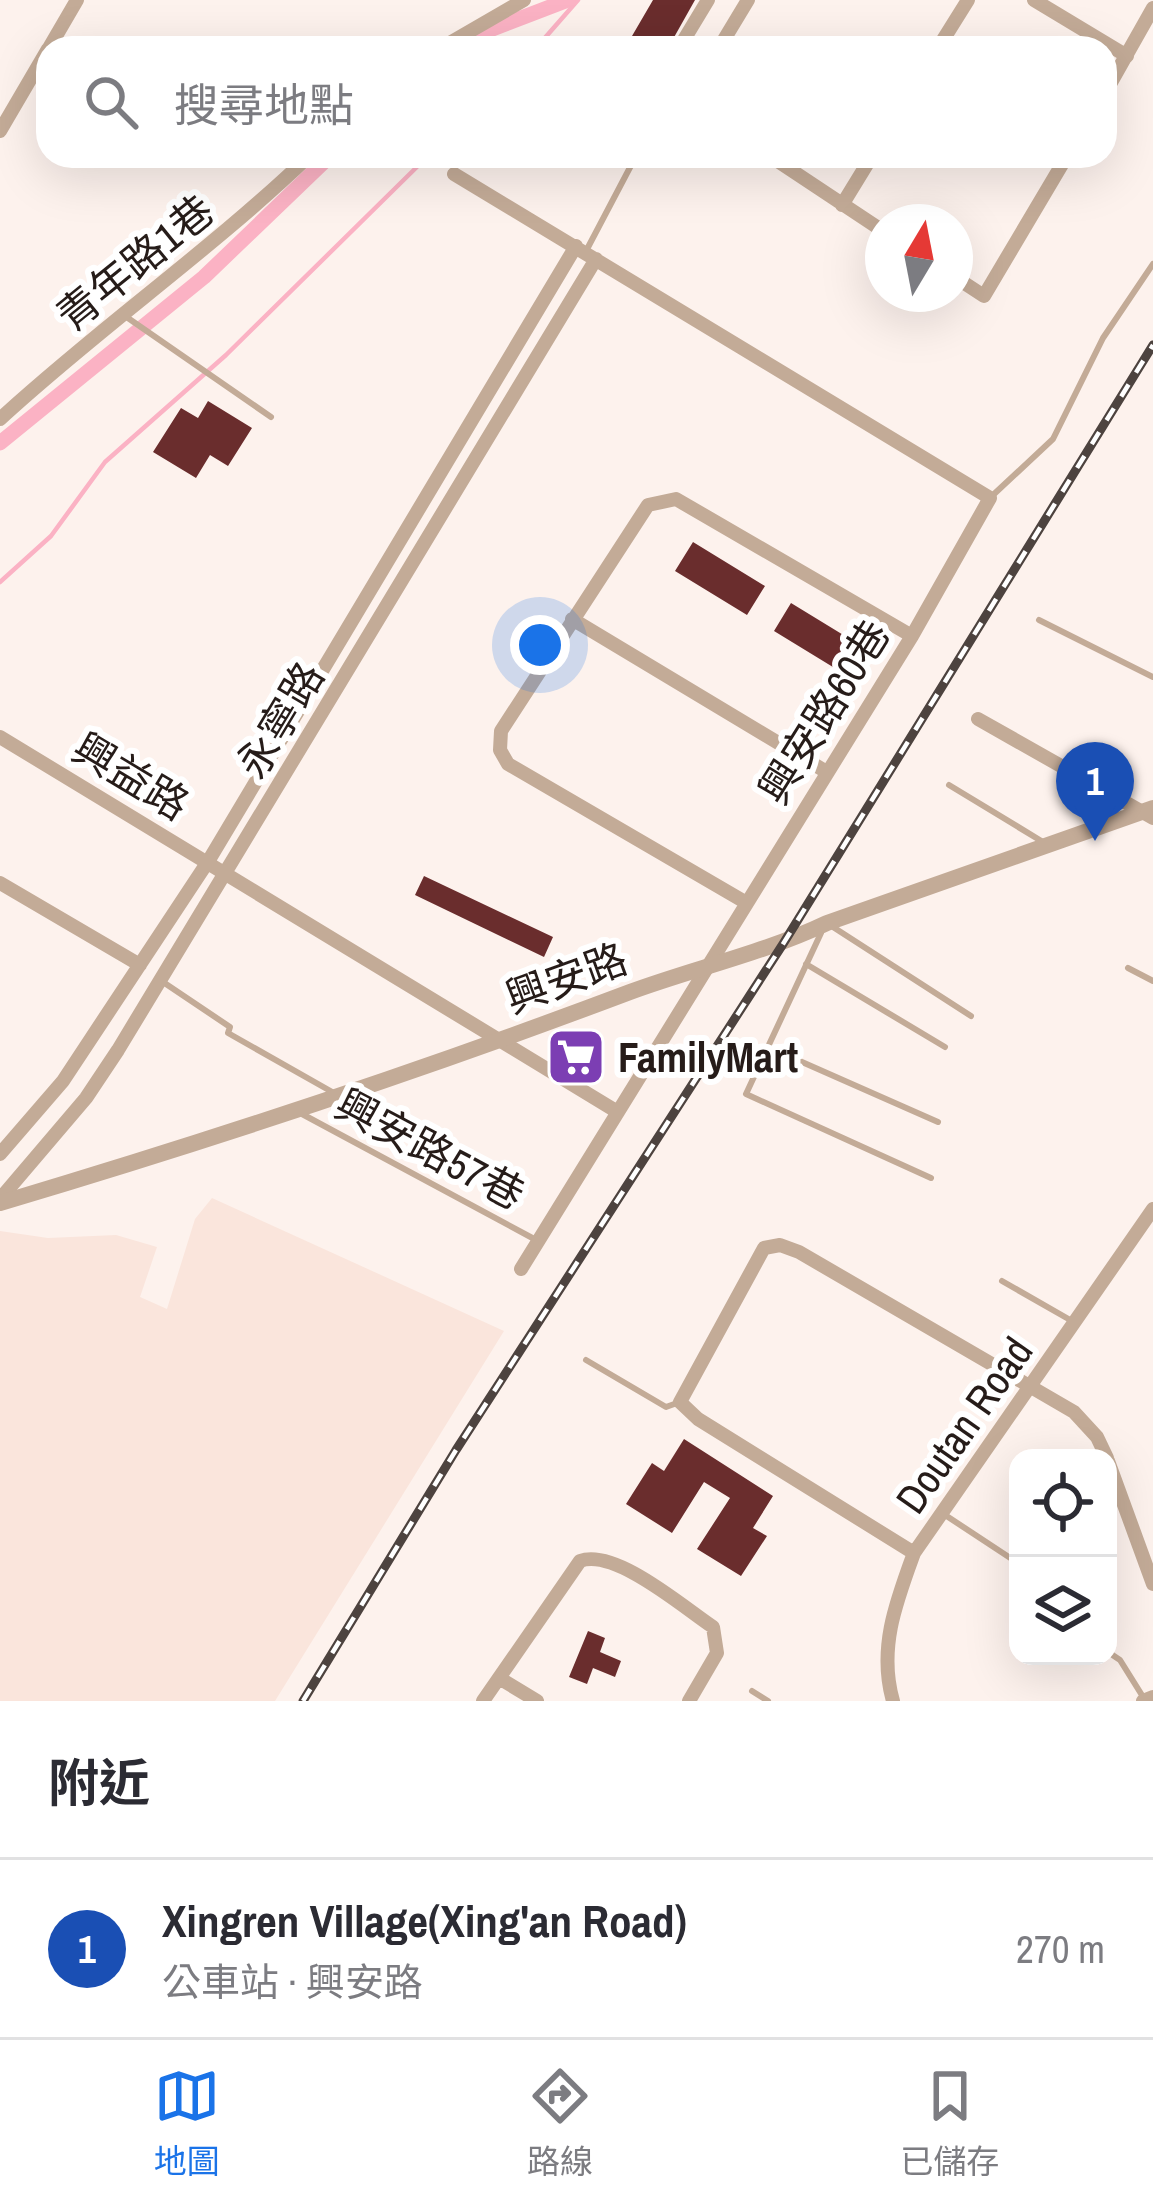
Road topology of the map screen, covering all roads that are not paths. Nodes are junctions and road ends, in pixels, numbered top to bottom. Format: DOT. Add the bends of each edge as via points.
graph roads {
  1 [pos="77,0"];
  2 [pos="524,0"];
  3 [pos="708,0"];
  4 [pos="748,0"];
  5 [pos="968,0"];
  6 [pos="1034,0"];
  7 [pos="1153,8"];
  8 [pos="56,36"];
  9 [pos="462,36"];
  10 [pos="686,36"];
  11 [pos="726,36"];
  12 [pos="946,36"];
  13 [pos="1094,36"];
  14 [pos="1117,50"];
  15 [pos="1127,56"];
  16 [pos="36,70"];
  17 [pos="1117,73"];
  18 [pos="0,131"];
  19 [pos="297,168"];
  20 [pos="630,168"];
  21 [pos="788,168"];
  22 [pos="865,168"];
  23 [pos="1060,168"];
  24 [pos="454,174"];
  25 [pos="842,205"];
  26 [pos="865,220"];
  27 [pos="586,253"];
  28 [pos="1153,264"];
  29 [pos="973,289"];
  30 [pos="122,314"];
  31 [pos="271,417"];
  32 [pos="0,419"];
  33 [pos="990,498"];
  34 [pos="572,619"];
  35 [pos="1039,620"];
  36 [pos="912,636"];
  37 [pos="1153,677"];
  38 [pos="978,719"];
  39 [pos="0,737"];
  40 [pos="825,771"];
  41 [pos="949,785"];
  42 [pos="1149,813"];
  43 [pos="1046,844"];
  44 [pos="209,860"];
  45 [pos="228,872"];
  46 [pos="0,883"];
  47 [pos="745,902"];
  48 [pos="826,922"];
  49 [pos="714,961"];
  50 [pos="806,964"];
  51 [pos="140,965"];
  52 [pos="1128,968"];
  53 [pos="160,980"];
  54 [pos="1153,981"];
  55 [pos="971,1016"];
  56 [pos="499,1041"];
  57 [pos="768,1047"];
  58 [pos="945,1047"];
  59 [pos="335,1094"];
  60 [pos="293,1110"];
  61 [pos="616,1111"];
  62 [pos="938,1122"];
  63 [pos="0,1154"];
  64 [pos="932,1178"];
  65 [pos="0,1202"];
  66 [pos="1153,1209"];
  67 [pos="538,1241"];
  68 [pos="521,1269"];
  69 [pos="1002,1281"];
  70 [pos="1077,1324"];
  71 [pos="586,1360"];
  72 [pos="1031,1386"];
  73 [pos="680,1402"];
  74 [pos="1102,1449"];
  75 [pos="1117,1487"];
  76 [pos="942,1513"];
  77 [pos="914,1553"];
  78 [pos="1009,1558"];
  79 [pos="1153,1584"];
  80 [pos="1117,1658"];
  81 [pos="499,1678"];
  82 [pos="752,1691"];
  83 [pos="1147,1699"];
  84 [pos="484,1701"];
  85 [pos="537,1701"];
  86 [pos="689,1701"];
  87 [pos="768,1701"];
  88 [pos="893,1701"];
  1 -- 8 [label="street"];
  2 -- 9 [label="street"];
  3 -- 10 [label="street"];
  4 -- 11 [label="street"];
  5 -- 12 [label="street"];
  6 -- 13 [label="street"];
  7 -- 15 [label="street"];
  14 -- 15 [label="street"];
  15 -- 17 [label="street"];
  16 -- 18 [label="street"];
  19 -- 30 [label="street, 青年路1巷" via="226,236"];
  20 -- 27 [label="lane"];
  21 -- 25 [label="street"];
  22 -- 25 [label="street"];
  23 -- 29 [label="street" via="984,296"];
  24 -- 27 [label="street"];
  25 -- 26 [label="street"];
  27 -- 33 [label="street"];
  27 -- 44 [label="street, 永寧路"];
  27 -- 45 [label="street, 永寧路"];
  28 -- 33 [label="lane" via="1103,338 1053,439"];
  30 -- 31 [label="lane"];
  30 -- 32 [label="street, 青年路1巷"];
  33 -- 36 [label="street, 興安路60巷"];
  34 -- 36 [label="street" via="648,505 662,498"];
  34 -- 40 [label="street"];
  34 -- 47 [label="street" via="500,731 508,764"];
  35 -- 37 [label="lane"];
  36 -- 40 [label="street, 興安路60巷"];
  38 -- 42 [label="street"];
  39 -- 44 [label="street, 興益路"];
  40 -- 47 [label="street, 興安路60巷"];
  41 -- 43 [label="lane"];
  42 -- 43 [label="street, 興安路"];
  43 -- 48 [label="street, 興安路"];
  44 -- 45 [label="street, 興益路"];
  44 -- 51 [label="street, 永寧路"];
  45 -- 53 [label="street, 永寧路"];
  45 -- 56 [label="street, 興益路"];
  46 -- 51 [label="street"];
  47 -- 49 [label="street, 興安路60巷"];
  48 -- 49 [label="street, 興安路" via="783,944"];
  48 -- 50 [label="lane"];
  48 -- 55 [label="lane"];
  49 -- 56 [label="street, 興安路"];
  49 -- 61 [label="street, 興安路60巷"];
  50 -- 57 [label="lane"];
  50 -- 58 [label="lane"];
  51 -- 63 [label="street, 永寧路" via="63,1081"];
  52 -- 54 [label="lane"];
  53 -- 59 [label="lane" via="228,1033"];
  53 -- 65 [label="street, 永寧路" via="86,1098"];
  56 -- 59 [label="street, 興安路"];
  56 -- 61 [label="street, 興益路"];
  57 -- 62 [label="lane"];
  57 -- 64 [label="lane" via="746,1094"];
  59 -- 60 [label="street, 興安路"];
  60 -- 65 [label="street, 興安路"];
  60 -- 67 [label="lane, 興安路57巷"];
  61 -- 67 [label="street, 興安路60巷"];
  66 -- 70 [label="street, Doutan Road"];
  67 -- 68 [label="street, 興安路60巷"];
  69 -- 70 [label="lane"];
  70 -- 72 [label="street, Doutan Road"];
  71 -- 73 [label="lane" via="666,1407"];
  72 -- 73 [label="street" via="780,1245 764,1248 754,1263"];
  72 -- 74 [label="street" via="1074,1412"];
  72 -- 76 [label="street, Doutan Road"];
  73 -- 77 [label="street"];
  75 -- 79 [label="street"];
  76 -- 77 [label="street, Doutan Road"];
  76 -- 78 [label="lane"];
  77 -- 88 [label="street, Doutan Road" via="892,1613 886,1678"];
  80 -- 83 [label="lane"];
  81 -- 84 [label="street"];
  81 -- 85 [label="street"];
  81 -- 86 [label="street" via="580,1561 604,1558 713,1627 717,1652"];
  82 -- 87 [label="lane"];
}
